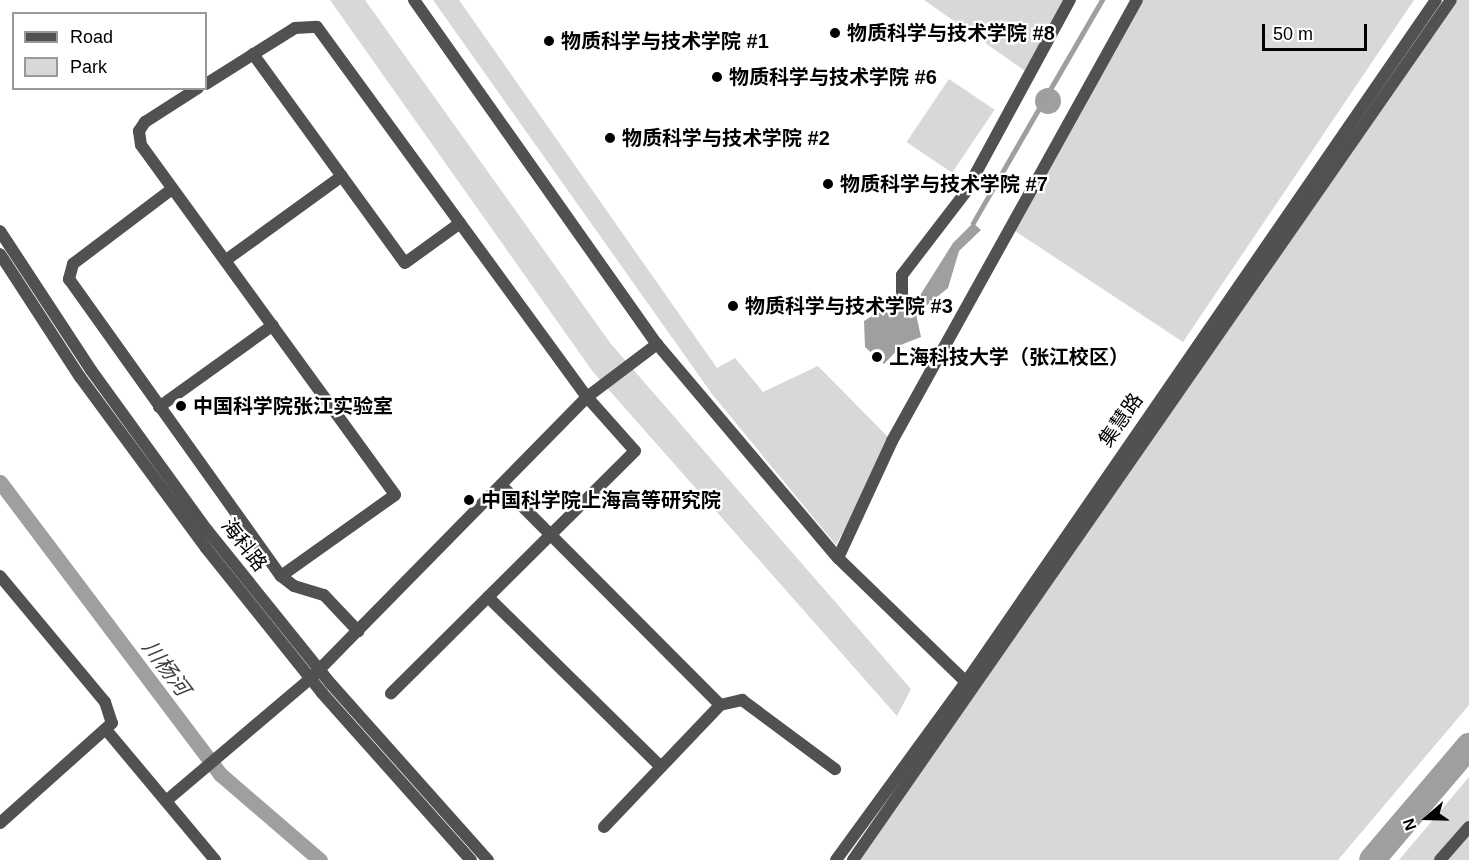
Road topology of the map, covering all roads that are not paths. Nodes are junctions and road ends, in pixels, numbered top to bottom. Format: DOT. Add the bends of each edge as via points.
graph roads {
  1 [pos="414,0"];
  2 [pos="1070,0"];
  3 [pos="1137,0"];
  4 [pos="1436,0"];
  5 [pos="1451,0"];
  6 [pos="254,54"];
  7 [pos="207,83"];
  8 [pos="195,90"];
  9 [pos="342,176"];
  10 [pos="172,189"];
  11 [pos="460,223"];
  12 [pos="0,231"];
  13 [pos="0,254"];
  14 [pos="226,260"];
  15 [pos="902,297"];
  16 [pos="273,325"];
  17 [pos="657,344"];
  18 [pos="587,397"];
  19 [pos="159,407"];
  20 [pos="501,485"];
  21 [pos="551,534"];
  22 [pos="838,558"];
  23 [pos="0,576"];
  24 [pos="281,576"];
  25 [pos="488,597"];
  26 [pos="358,631"];
  27 [pos="315,675"];
  28 [pos="966,682"];
  29 [pos="391,693"];
  30 [pos="720,705"];
  31 [pos="108,732"];
  32 [pos="658,764"];
  33 [pos="834,769"];
  34 [pos="166,801"];
  35 [pos="0,824"];
  36 [pos="604,827"];
  37 [pos="1469,827"];
  38 [pos="215,860"];
  39 [pos="471,860"];
  40 [pos="488,860"];
  41 [pos="836,860"];
  42 [pos="853,860"];
  43 [pos="1440,860"];
  1 -- 17 [label="street"];
  2 -- 15 [label="street" via="965,193 902,275"];
  3 -- 22 [label="street" via="892,441"];
  4 -- 28 [label="street, 集慧路"];
  5 -- 42 [label="street, 集慧路"];
  6 -- 7 [label="street"];
  6 -- 9 [label="street"];
  6 -- 11 [label="street" via="303,25 317,27"];
  8 -- 10 [label="street" via="145,122 139,131 141,145"];
  9 -- 11 [label="street" via="405,263"];
  9 -- 14 [label="street"];
  10 -- 14 [label="street"];
  10 -- 19 [label="street" via="68,273 72,285"];
  11 -- 18 [label="street"];
  12 -- 27 [label="street, 海科路" via="148,451"];
  13 -- 27 [label="street, 海科路" via="138,458"];
  14 -- 16 [label="street"];
  16 -- 19 [label="street"];
  16 -- 24 [label="street" via="395,495"];
  17 -- 18 [label="street"];
  17 -- 22 [label="street"];
  18 -- 20 [label="street"];
  18 -- 21 [label="street" via="635,451"];
  19 -- 24 [label="street"];
  20 -- 21 [label="street"];
  20 -- 26 [label="street"];
  21 -- 25 [label="street"];
  21 -- 30 [label="street"];
  22 -- 28 [label="street"];
  23 -- 31 [label="street" via="105,702 112,723"];
  24 -- 26 [label="street" via="294,586 324,595"];
  25 -- 29 [label="street"];
  25 -- 32 [label="street"];
  26 -- 27 [label="street"];
  27 -- 34 [label="street"];
  27 -- 39 [label="street, 海科路"];
  27 -- 40 [label="street, 海科路"];
  28 -- 41 [label="street, 集慧路"];
  30 -- 32 [label="street"];
  30 -- 33 [label="street" via="741,700"];
  31 -- 34 [label="street"];
  31 -- 35 [label="street"];
  32 -- 36 [label="street"];
  34 -- 38 [label="street"];
  37 -- 43 [label="street"];
}
